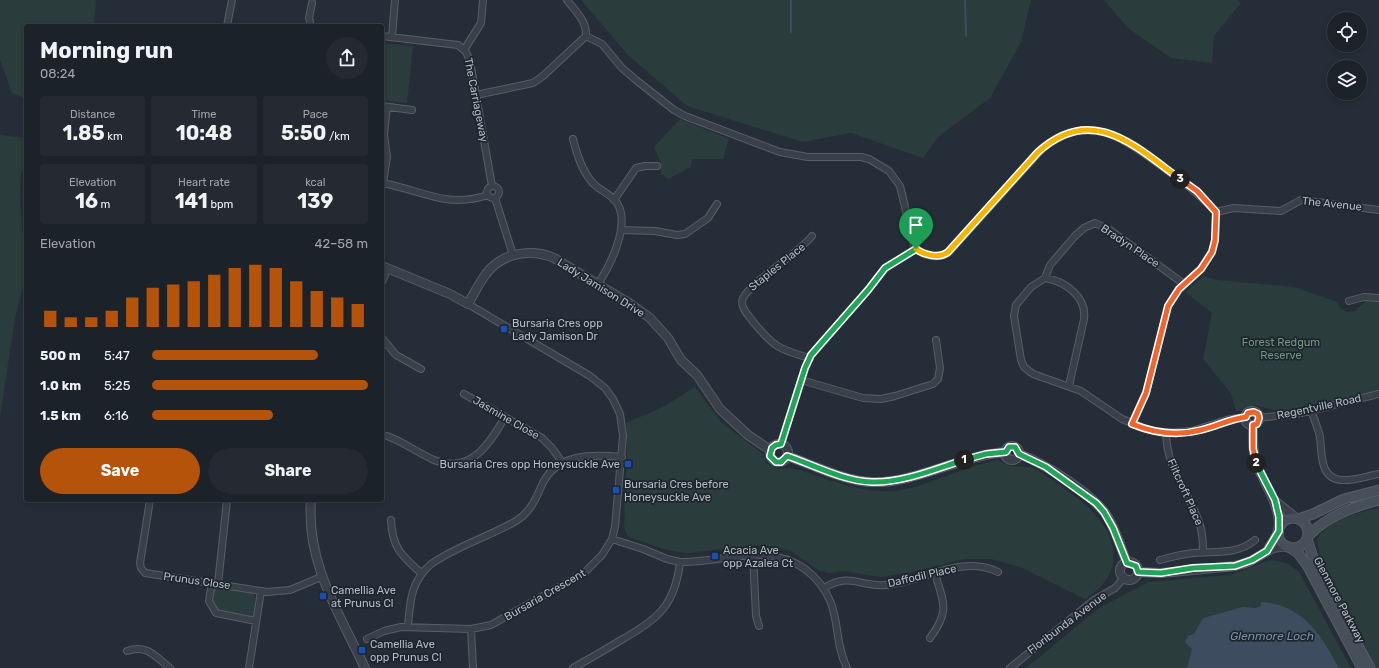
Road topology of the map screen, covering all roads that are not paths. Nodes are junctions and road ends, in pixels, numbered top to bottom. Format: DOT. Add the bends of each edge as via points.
graph roads {
  1 [pos="232,0"];
  2 [pos="395,0"];
  3 [pos="483,0"];
  4 [pos="567,0"];
  5 [pos="312,3"];
  6 [pos="227,24"];
  7 [pos="310,24"];
  8 [pos="384,36"];
  9 [pos="586,36"];
  10 [pos="392,37"];
  11 [pos="464,50"];
  12 [pos="476,95"];
  13 [pos="385,106"];
  14 [pos="412,110"];
  15 [pos="384,134"];
  16 [pos="384,134"];
  17 [pos="573,139"];
  18 [pos="657,166"];
  19 [pos="384,176"];
  20 [pos="384,183"];
  21 [pos="492,186"];
  22 [pos="488,195"];
  23 [pos="495,198"];
  24 [pos="614,200"];
  25 [pos="717,204"];
  26 [pos="1379,210"];
  27 [pos="1216,212"];
  28 [pos="621,230"];
  29 [pos="812,236"];
  30 [pos="916,249"];
  31 [pos="513,255"];
  32 [pos="385,267"];
  33 [pos="1045,278"];
  34 [pos="598,284"];
  35 [pos="1184,284"];
  36 [pos="1379,298"];
  37 [pos="1350,301"];
  38 [pos="468,304"];
  39 [pos="384,340"];
  40 [pos="936,340"];
  41 [pos="809,358"];
  42 [pos="420,369"];
  43 [pos="801,380"];
  44 [pos="1069,386"];
  45 [pos="464,394"];
  46 [pos="1379,394"];
  47 [pos="1311,410"];
  48 [pos="505,417"];
  49 [pos="1246,417"];
  50 [pos="1259,418"];
  51 [pos="1132,424"];
  52 [pos="1253,425"];
  53 [pos="1166,433"];
  54 [pos="388,436"];
  55 [pos="781,444"];
  56 [pos="770,450"];
  57 [pos="787,456"];
  58 [pos="622,457"];
  59 [pos="562,462"];
  60 [pos="1379,474"];
  61 [pos="1379,490"];
  62 [pos="1275,500"];
  63 [pos="1379,500"];
  64 [pos="150,502"];
  65 [pos="227,502"];
  66 [pos="311,502"];
  67 [pos="1297,518"];
  68 [pos="391,520"];
  69 [pos="1279,530"];
  70 [pos="1308,538"];
  71 [pos="612,539"];
  72 [pos="1255,540"];
  73 [pos="1288,547"];
  74 [pos="1267,551"];
  75 [pos="1203,552"];
  76 [pos="753,554"];
  77 [pos="1160,560"];
  78 [pos="680,562"];
  79 [pos="1127,563"];
  80 [pos="421,572"];
  81 [pos="998,572"];
  82 [pos="1138,572"];
  83 [pos="935,574"];
  84 [pos="322,577"];
  85 [pos="1124,578"];
  86 [pos="215,583"];
  87 [pos="824,588"];
  88 [pos="261,591"];
  89 [pos="256,621"];
  90 [pos="408,626"];
  91 [pos="759,626"];
  92 [pos="471,628"];
  93 [pos="930,638"];
  94 [pos="367,639"];
  95 [pos="127,651"];
  96 [pos="170,668"];
  97 [pos="249,668"];
  98 [pos="365,668"];
  99 [pos="473,668"];
  100 [pos="573,668"];
  101 [pos="847,668"];
  102 [pos="1010,668"];
  103 [pos="1362,668"];
  104 [pos="1370,668"];
  1 -- 6 [label="street"];
  2 -- 10 [label="street"];
  3 -- 11 [label="street" via="481,23"];
  4 -- 9 [label="street" via="584,21"];
  5 -- 7 [label="street"];
  8 -- 10 [label="street, The Carriageway"];
  9 -- 12 [label="street" via="533,83"];
  9 -- 30 [label="street" via="602,44 622,68 685,116 780,152 808,157 861,157 889,171 900,186"];
  10 -- 11 [label="street, The Carriageway" via="454,45"];
  11 -- 12 [label="street, The Carriageway" via="470,61"];
  12 -- 21 [label="street, The Carriageway"];
  13 -- 14 [label="street"];
  13 -- 16 [label="street"];
  15 -- 19 [label="street" via="387,157"];
  17 -- 24 [label="street" via="578,158 590,180"];
  18 -- 24 [label="street" via="636,168"];
  20 -- 22 [label="street" via="450,200 467,200"];
  21 -- 22 [label="street" via="488,189"];
  21 -- 23 [label="street" via="499,192"];
  22 -- 23 [label="street"];
  23 -- 31 [label="street"];
  24 -- 28 [label="street" via="620,212"];
  25 -- 28 [label="street" via="708,218 685,234 677,235 656,230"];
  26 -- 27 [label="street, The Avenue" via="1299,200 1281,211 1234,208"];
  27 -- 30 [label="street" via="1197,191 1128,142 1109,133 1083,130 1060,137 1042,149 946,254 925,254"];
  27 -- 35 [label="street" via="1215,240 1210,256 1198,272"];
  28 -- 34 [label="street" via="610,264"];
  29 -- 41 [label="street, Staples Place" via="804,247 740,299 745,310 770,342 780,349"];
  30 -- 41 [label="street" via="885,268"];
  31 -- 34 [label="street, Lady Jamison Drive" via="534,253 550,256"];
  31 -- 38 [label="street, Lady Jamison Drive" via="498,262 486,273"];
  32 -- 38 [label="street, Bursaria Crescent"];
  33 -- 35 [label="street, Bradyn Place" via="1050,265 1075,236 1095,223 1105,227"];
  33 -- 44 [label="street" via="1061,283 1078,296 1085,309"];
  33 -- 44 [label="street" via="1032,287 1014,308 1021,360 1030,372"];
  34 -- 56 [label="street, Lady Jamison Drive" via="656,324 681,360 697,374 720,409 748,435"];
  35 -- 51 [label="street" via="1167,309 1146,393"];
  36 -- 37 [label="street" via="1364,297"];
  38 -- 58 [label="street, Bursaria Crescent" via="590,376 605,388 613,399 622,421"];
  39 -- 42 [label="street" via="396,355"];
  40 -- 43 [label="street" via="940,380 900,395 875,399 852,396"];
  41 -- 43 [label="street"];
  43 -- 55 [label="street"];
  44 -- 51 [label="street"];
  45 -- 48 [label="street, Jasmine Close"];
  46 -- 47 [label="street, Regentville Road"];
  47 -- 50 [label="street, Regentville Road"];
  47 -- 60 [label="street" via="1320,438 1322,458 1329,474 1343,480"];
  48 -- 54 [label="street" via="484,450 460,462 446,463 436,460"];
  48 -- 59 [label="street, Jasmine Close" via="545,441"];
  49 -- 50 [label="street" via="1252,411 1256,412"];
  49 -- 52 [label="street" via="1247,423"];
  49 -- 53 [label="street" via="1197,431"];
  50 -- 52 [label="street" via="1257,424"];
  51 -- 53 [label="street"];
  52 -- 62 [label="street" via="1256,462"];
  53 -- 75 [label="street, Flitcroft Place" via="1170,462 1200,524"];
  55 -- 56 [label="street"];
  55 -- 57 [label="street" via="786,448"];
  56 -- 57 [label="street" via="770,456 776,462 781,462"];
  57 -- 79 [label="street" via="852,479 879,482 899,479 982,454 1006,452 1013,446 1019,454 1046,467 1096,503 1110,522"];
  58 -- 59 [label="street" via="587,455"];
  58 -- 71 [label="street, Bursaria Crescent"];
  59 -- 80 [label="street" via="547,476 533,503 522,516 438,559"];
  61 -- 67 [label="main road" via="1344,499 1313,514"];
  62 -- 67 [label="street"];
  62 -- 69 [label="street"];
  63 -- 70 [label="main road" via="1325,521"];
  64 -- 86 [label="street, Prunus Close" via="140,563 142,570 149,574"];
  65 -- 86 [label="street"];
  66 -- 84 [label="street" via="312,542"];
  67 -- 69 [label="main road" via="1287,519"];
  67 -- 70 [label="main road" via="1305,524"];
  68 -- 80 [label="street" via="392,536 398,549"];
  69 -- 73 [label="main road" via="1280,540"];
  69 -- 74 [label="street"];
  70 -- 73 [label="main road" via="1302,545"];
  70 -- 104 [label="main road, Glenmore Parkway" via="1318,573"];
  71 -- 78 [label="street"];
  71 -- 92 [label="street, Bursaria Crescent" via="602,556 584,572 500,621"];
  72 -- 75 [label="street" via="1238,550"];
  73 -- 74 [label="street"];
  73 -- 103 [label="main road, Glenmore Parkway" via="1298,553 1305,562"];
  74 -- 82 [label="street" via="1235,566 1161,573"];
  75 -- 77 [label="street"];
  76 -- 78 [label="street"];
  76 -- 87 [label="street" via="772,555 794,562 808,571"];
  76 -- 91 [label="street" via="756,616"];
  78 -- 100 [label="street" via="674,593 655,619"];
  79 -- 82 [label="street" via="1136,566"];
  79 -- 85 [label="street" via="1121,569"];
  80 -- 90 [label="street" via="411,594"];
  81 -- 83 [label="street, Daffodil Place" via="975,565"];
  82 -- 85 [label="street" via="1134,579"];
  83 -- 87 [label="street, Daffodil Place" via="883,585 841,580"];
  83 -- 93 [label="street" via="944,612 940,625"];
  84 -- 88 [label="street, Prunus Close" via="285,591"];
  84 -- 98 [label="street"];
  85 -- 102 [label="street, Floribunda Avenue" via="1115,588 1094,600"];
  86 -- 88 [label="street, Prunus Close"];
  86 -- 89 [label="street" via="209,601 216,613"];
  87 -- 101 [label="street" via="834,611 837,641"];
  88 -- 89 [label="street"];
  89 -- 97 [label="street"];
  90 -- 92 [label="street, Bursaria Crescent"];
  90 -- 94 [label="street, Bursaria Crescent" via="392,628"];
  92 -- 99 [label="street"];
  95 -- 96 [label="street" via="144,648"];
}
